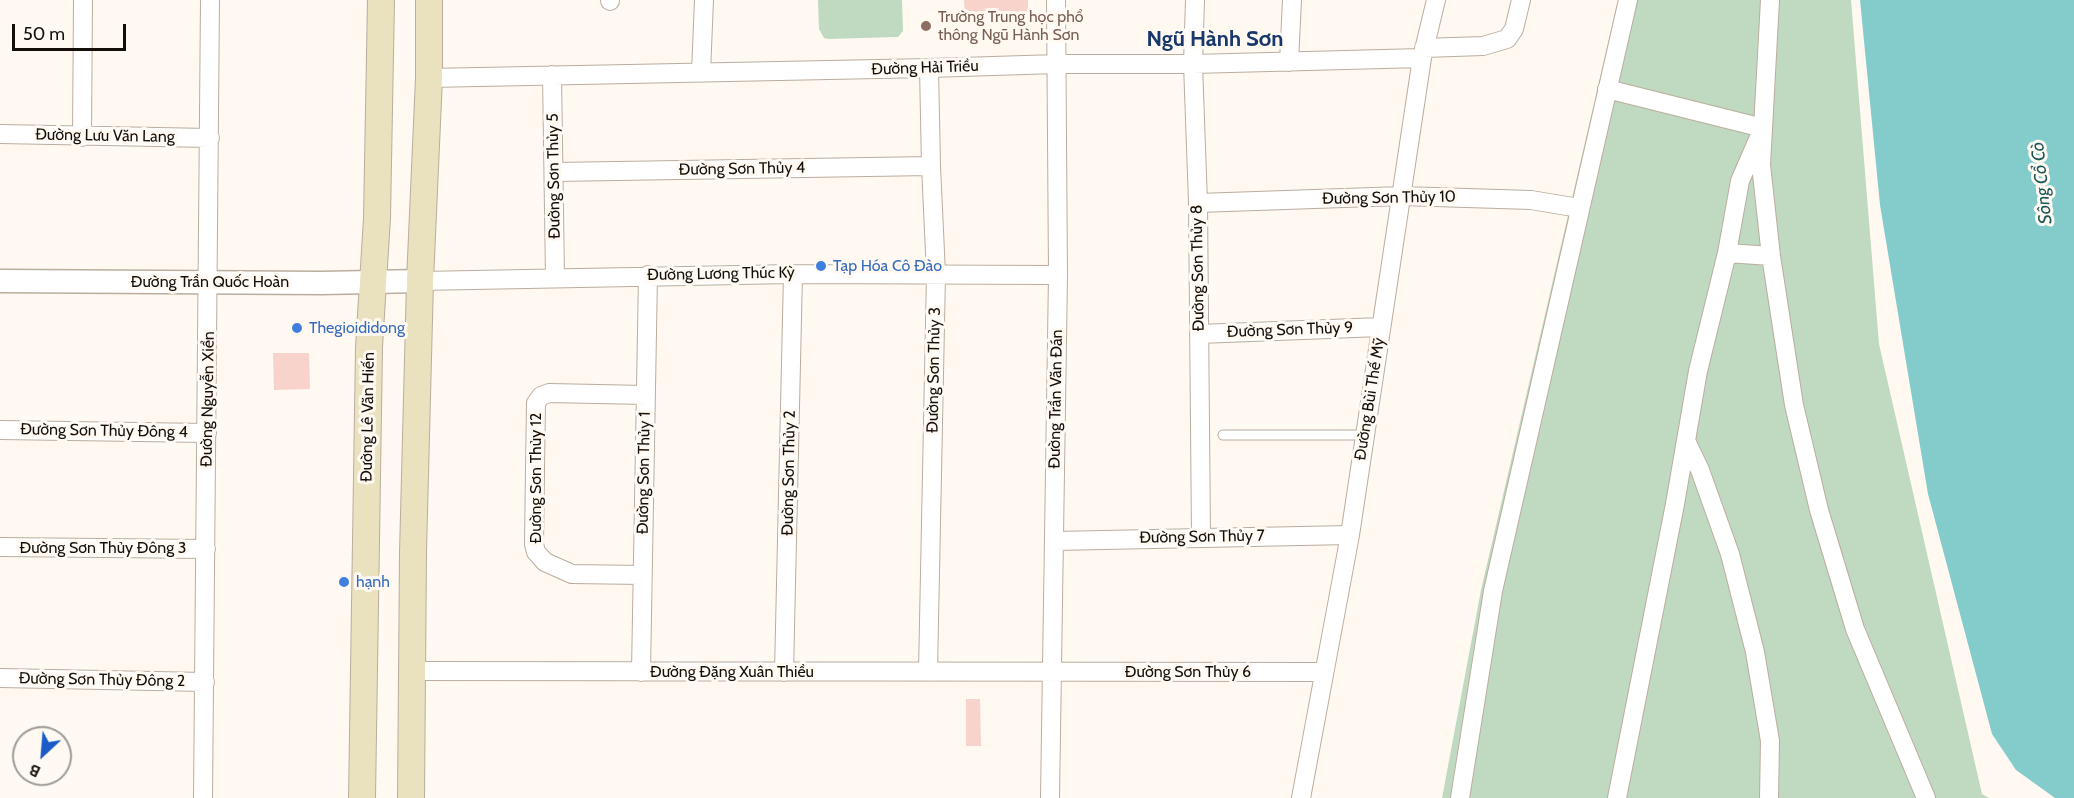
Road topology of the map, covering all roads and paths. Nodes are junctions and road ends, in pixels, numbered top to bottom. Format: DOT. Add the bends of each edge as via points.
graph roads {
  1 [pos="83,0"];
  2 [pos="210,0"];
  3 [pos="381,0"];
  4 [pos="429,0"];
  5 [pos="704,0"];
  6 [pos="1056,0"];
  7 [pos="1195,0"];
  8 [pos="1292,0"];
  9 [pos="1436,0"];
  10 [pos="1521,0"];
  11 [pos="1628,0"];
  12 [pos="1770,0"];
  13 [pos="1423,53"];
  14 [pos="1289,62"];
  15 [pos="1057,64"];
  16 [pos="1194,64"];
  17 [pos="929,68"];
  18 [pos="700,73"];
  19 [pos="552,75"];
  20 [pos="429,78"];
  21 [pos="1607,89"];
  22 [pos="1763,128"];
  23 [pos="0,134"];
  24 [pos="82,137"];
  25 [pos="210,138"];
  26 [pos="931,166"];
  27 [pos="554,172"];
  28 [pos="1402,196"];
  29 [pos="1198,203"];
  30 [pos="1580,208"];
  31 [pos="1727,253"];
  32 [pos="1771,256"];
  33 [pos="793,274"];
  34 [pos="936,274"];
  35 [pos="1058,274"];
  36 [pos="648,275"];
  37 [pos="555,277"];
  38 [pos="0,280"];
  39 [pos="374,281"];
  40 [pos="420,281"];
  41 [pos="209,282"];
  42 [pos="1381,327"];
  43 [pos="1199,334"];
  44 [pos="646,395"];
  45 [pos="0,430"];
  46 [pos="207,433"];
  47 [pos="1223,435"];
  48 [pos="1365,435"];
  49 [pos="1686,441"];
  50 [pos="1350,535"];
  51 [pos="1201,536"];
  52 [pos="1054,541"];
  53 [pos="0,547"];
  54 [pos="206,549"];
  55 [pos="642,575"];
  56 [pos="411,670"];
  57 [pos="641,672"];
  58 [pos="784,672"];
  59 [pos="928,672"];
  60 [pos="1052,672"];
  61 [pos="1323,672"];
  62 [pos="0,678"];
  63 [pos="205,682"];
  64 [pos="204,798"];
  65 [pos="362,798"];
  66 [pos="411,798"];
  67 [pos="1050,798"];
  68 [pos="1301,798"];
  69 [pos="1460,798"];
  70 [pos="1617,798"];
  71 [pos="1769,798"];
  72 [pos="1926,798"];
  1 -- 24 [label="street"];
  2 -- 25 [label="street, Đường Nguyễn Xiển"];
  3 -- 39 [label="main road, Đường Lê Văn Hiến"];
  4 -- 20 [label="main road"];
  5 -- 18 [label="street"];
  6 -- 15 [label="street, Đường Trần Văn Đán"];
  7 -- 16 [label="street, Đường Sơn Thủy 8"];
  8 -- 14 [label="street"];
  9 -- 13 [label="street, Đường Bùi Thế Mỹ"];
  10 -- 13 [label="street, Đường Hải Triều" via="1514,29 1507,39"];
  11 -- 21 [label="street"];
  12 -- 22 [label="street"];
  13 -- 14 [label="street, Đường Hải Triều"];
  13 -- 28 [label="street, Đường Bùi Thế Mỹ"];
  14 -- 16 [label="street, Đường Hải Triều"];
  15 -- 16 [label="street, Đường Hải Triều"];
  15 -- 17 [label="street, Đường Hải Triều"];
  15 -- 35 [label="street, Đường Trần Văn Đán"];
  16 -- 29 [label="street, Đường Sơn Thủy 8"];
  17 -- 18 [label="street, Đường Hải Triều"];
  17 -- 26 [label="street, Đường Sơn Thủy 3"];
  18 -- 19 [label="street, Đường Hải Triều"];
  19 -- 20 [label="street, Đường Hải Triều"];
  19 -- 27 [label="street, Đường Sơn Thủy 5"];
  20 -- 40 [label="main road"];
  21 -- 22 [label="street"];
  21 -- 30 [label="street"];
  22 -- 31 [label="street" via="1740,181"];
  22 -- 32 [label="street" via="1761,165"];
  23 -- 24 [label="street, Đường Lưu Văn Lang"];
  24 -- 25 [label="street, Đường Lưu Văn Lang"];
  25 -- 41 [label="street, Đường Nguyễn Xiển"];
  26 -- 27 [label="street, Đường Sơn Thủy 4"];
  26 -- 34 [label="street, Đường Sơn Thủy 3"];
  27 -- 37 [label="street, Đường Sơn Thủy 5"];
  28 -- 29 [label="street, Đường Sơn Thủy 10"];
  28 -- 30 [label="street, Đường Sơn Thủy 10" via="1531,200"];
  28 -- 42 [label="street, Đường Bùi Thế Mỹ"];
  29 -- 43 [label="street, Đường Sơn Thủy 8"];
  30 -- 69 [label="street" via="1493,591"];
  31 -- 32 [label="street"];
  31 -- 49 [label="street" via="1698,371"];
  32 -- 72 [label="street" via="1794,405 1820,510 1855,629"];
  33 -- 34 [label="street, Đường Lương Thúc Kỳ"];
  33 -- 36 [label="street, Đường Lương Thúc Kỳ"];
  33 -- 58 [label="street, Đường Sơn Thủy 2"];
  34 -- 35 [label="street, Đường Lương Thúc Kỳ"];
  34 -- 59 [label="street, Đường Sơn Thủy 3"];
  35 -- 52 [label="street, Đường Trần Văn Đán"];
  36 -- 37 [label="street, Đường Lương Thúc Kỳ"];
  36 -- 44 [label="street, Đường Sơn Thủy 1"];
  37 -- 40 [label="street, Đường Lương Thúc Kỳ"];
  38 -- 41 [label="street, Đường Trần Quốc Hoàn"];
  39 -- 40 [label="street, Đường Trần Quốc Hoàn"];
  39 -- 41 [label="street, Đường Trần Quốc Hoàn"];
  39 -- 65 [label="main road, Đường Lê Văn Hiến" via="369,359"];
  40 -- 56 [label="main road"];
  41 -- 46 [label="street, Đường Nguyễn Xiển"];
  42 -- 43 [label="street, Đường Sơn Thủy 9"];
  42 -- 48 [label="street, Đường Bùi Thế Mỹ"];
  43 -- 51 [label="street, Đường Sơn Thủy 8"];
  44 -- 55 [label="street, Đường Sơn Thủy 1"];
  44 -- 55 [label="street, Đường Sơn Thủy 12" via="549,393 536,403 536,552 545,562 572,574"];
  45 -- 46 [label="street, Đường Sơn Thủy Đông 4"];
  46 -- 54 [label="street, Đường Nguyễn Xiển"];
  47 -- 48 [label="lane"];
  48 -- 50 [label="street, Đường Bùi Thế Mỹ"];
  49 -- 70 [label="street"];
  49 -- 71 [label="street" via="1730,554 1755,652 1770,741"];
  50 -- 51 [label="street, Đường Sơn Thủy 7"];
  50 -- 61 [label="street, Đường Bùi Thế Mỹ"];
  51 -- 52 [label="street, Đường Sơn Thủy 7"];
  52 -- 60 [label="street, Đường Trần Văn Đán"];
  53 -- 54 [label="street, Đường Sơn Thủy Đông 3"];
  54 -- 63 [label="street, Đường Nguyễn Xiển"];
  55 -- 57 [label="street, Đường Sơn Thủy 1"];
  56 -- 57 [label="street, Đường Đặng Xuân Thiều"];
  56 -- 66 [label="main road"];
  57 -- 58 [label="street, Đường Đặng Xuân Thiều"];
  58 -- 59 [label="street, Đường Đặng Xuân Thiều"];
  59 -- 60 [label="street, Đường Đặng Xuân Thiều"];
  60 -- 61 [label="street, Đường Sơn Thủy 6"];
  60 -- 67 [label="street, Đường Trần Văn Đán"];
  61 -- 68 [label="street, Đường Bùi Thế Mỹ"];
  62 -- 63 [label="street, Đường Sơn Thủy Đông 2"];
  63 -- 64 [label="street, Đường Nguyễn Xiển"];
}
